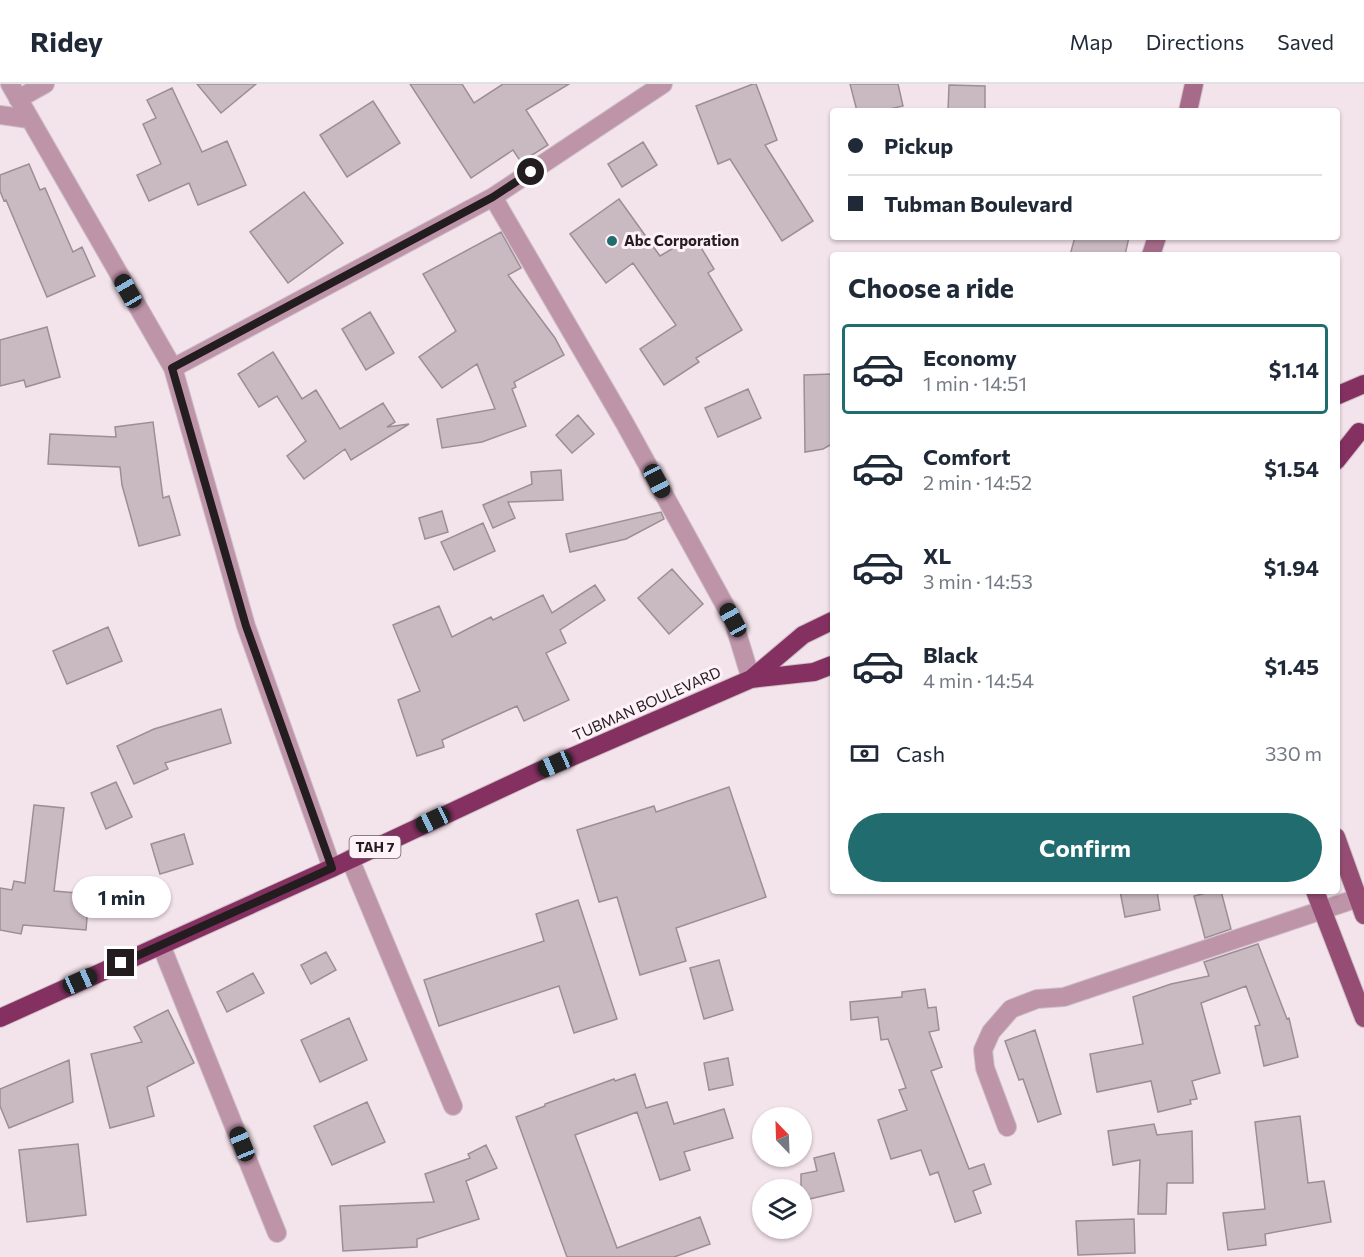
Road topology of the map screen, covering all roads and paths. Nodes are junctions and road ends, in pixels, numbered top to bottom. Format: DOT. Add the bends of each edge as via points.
graph roads {
  1 [pos="45,84"];
  2 [pos="663,84"];
  3 [pos="1194,84"];
  4 [pos="14,92"];
  5 [pos="1189,108"];
  6 [pos="0,115"];
  7 [pos="28,119"];
  8 [pos="493,197"];
  9 [pos="172,368"];
  10 [pos="1364,384"];
  11 [pos="1340,394"];
  12 [pos="1362,431"];
  13 [pos="1340,442"];
  14 [pos="1340,456"];
  15 [pos="830,622"];
  16 [pos="830,666"];
  17 [pos="751,679"];
  18 [pos="1340,847"];
  19 [pos="350,859"];
  20 [pos="332,868"];
  21 [pos="1316,894"];
  22 [pos="1362,903"];
  23 [pos="1322,911"];
  24 [pos="161,945"];
  25 [pos="0,1018"];
  26 [pos="1364,1018"];
  27 [pos="453,1106"];
  28 [pos="1007,1127"];
  29 [pos="278,1233"];
  1 -- 4 [label="street"];
  2 -- 8 [label="street"];
  3 -- 5 [label="street"];
  4 -- 7 [label="street"];
  6 -- 7 [label="street"];
  7 -- 9 [label="street"];
  8 -- 9 [label="street"];
  8 -- 17 [label="street" via="733,620"];
  9 -- 20 [label="street" via="246,626"];
  10 -- 11 [label="highway"];
  12 -- 13 [label="highway"];
  12 -- 14 [label="highway"];
  15 -- 17 [label="highway, TUBMAN BOULEVARD / TAH 7" via="803,635"];
  16 -- 17 [label="highway, TUBMAN BOULEVARD / TAH 7" via="814,672"];
  17 -- 19 [label="highway, TUBMAN BOULEVARD / TAH 7"];
  18 -- 22 [label="main road"];
  19 -- 20 [label="highway, TUBMAN BOULEVARD / TAH 7"];
  19 -- 27 [label="street"];
  20 -- 24 [label="highway, TUBMAN BOULEVARD / TAH 7"];
  21 -- 23 [label="main road"];
  22 -- 23 [label="street"];
  23 -- 26 [label="main road"];
  23 -- 28 [label="street" via="1064,997 1036,999 1011,1009 991,1032 983,1050 985,1068"];
  24 -- 25 [label="highway, TUBMAN BOULEVARD / TAH 7"];
  24 -- 29 [label="street"];
}
